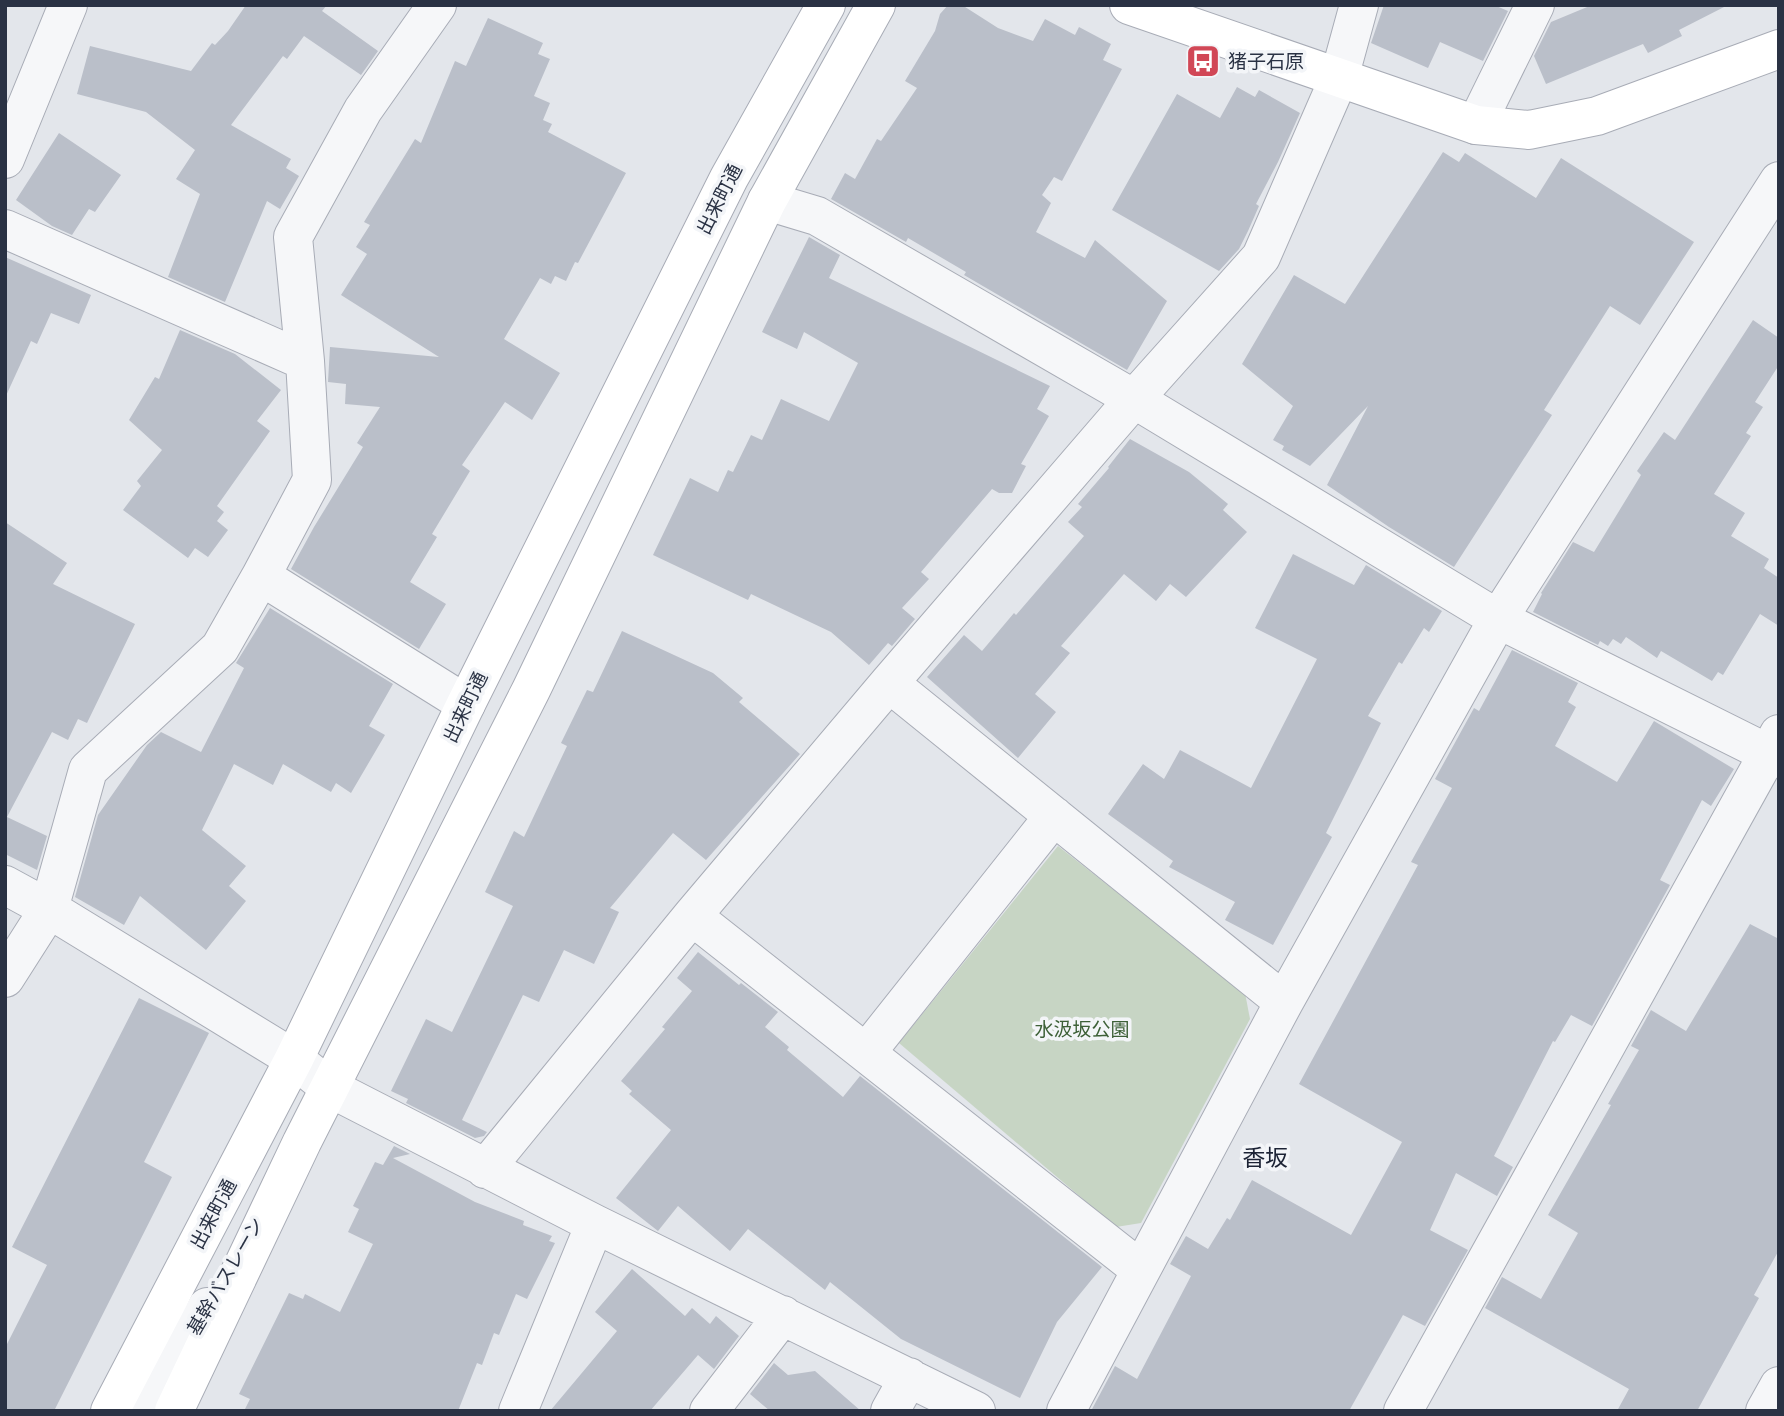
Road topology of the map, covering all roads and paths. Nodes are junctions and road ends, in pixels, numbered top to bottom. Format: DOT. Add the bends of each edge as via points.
graph roads {
  1 [pos="68,5"];
  2 [pos="437,5"];
  3 [pos="826,5"];
  4 [pos="876,5"];
  5 [pos="1129,5"];
  6 [pos="1359,5"];
  7 [pos="1535,5"];
  8 [pos="1779,49"];
  9 [pos="1339,78"];
  10 [pos="1476,125"];
  11 [pos="5,159"];
  12 [pos="1779,181"];
  13 [pos="767,201"];
  14 [pos="5,229"];
  15 [pos="305,360"];
  16 [pos="1134,399"];
  17 [pos="261,576"];
  18 [pos="1498,619"];
  19 [pos="889,683"];
  20 [pos="466,704"];
  21 [pos="1775,748"];
  22 [pos="1054,816"];
  23 [pos="5,885"];
  24 [pos="49,909"];
  25 [pos="692,916"];
  26 [pos="5,978"];
  27 [pos="1284,1002"];
  28 [pos="866,1053"];
  29 [pos="294,1059"];
  30 [pos="330,1088"];
  31 [pos="302,1142"];
  32 [pos="485,1169"];
  33 [pos="595,1224"];
  34 [pos="1141,1270"];
  35 [pos="783,1315"];
  36 [pos="909,1377"];
  37 [pos="1779,1386"];
  38 [pos="110,1411"];
  39 [pos="147,1411"];
  40 [pos="174,1411"];
  41 [pos="518,1411"];
  42 [pos="709,1411"];
  43 [pos="890,1411"];
  44 [pos="976,1411"];
  45 [pos="1066,1411"];
  46 [pos="1403,1411"];
  47 [pos="1765,1411"];
  1 -- 11 [label="street"];
  2 -- 15 [label="street" via="363,110 293,237"];
  3 -- 20 [label="main road, 出来町通" via="729,178"];
  4 -- 13 [label="main road"];
  5 -- 9 [label="main road"];
  6 -- 9 [label="street"];
  7 -- 10 [label="street"];
  8 -- 10 [label="main road" via="1597,116 1529,130"];
  9 -- 10 [label="main road"];
  9 -- 16 [label="street" via="1261,257"];
  12 -- 18 [label="street"];
  13 -- 16 [label="street" via="817,216"];
  13 -- 30 [label="main road" via="538,677"];
  14 -- 15 [label="street"];
  15 -- 17 [label="street" via="312,480"];
  16 -- 18 [label="street"];
  16 -- 19 [label="street"];
  17 -- 20 [label="street"];
  17 -- 24 [label="street" via="220,648 88,770"];
  18 -- 21 [label="street"];
  18 -- 27 [label="street"];
  19 -- 22 [label="street"];
  19 -- 25 [label="street"];
  20 -- 29 [label="main road, 出来町通"];
  21 -- 46 [label="street"];
  22 -- 27 [label="street"];
  22 -- 28 [label="street"];
  23 -- 24 [label="street"];
  24 -- 26 [label="street"];
  24 -- 29 [label="street"];
  25 -- 28 [label="street"];
  25 -- 32 [label="street"];
  27 -- 34 [label="street"];
  28 -- 34 [label="street"];
  29 -- 30 [label="street"];
  29 -- 38 [label="main road, 出来町通"];
  30 -- 31 [label="main road"];
  30 -- 32 [label="street"];
  31 -- 39 [label="street, 基幹バスレーン"];
  31 -- 40 [label="main road"];
  32 -- 33 [label="street"];
  33 -- 35 [label="street"];
  33 -- 41 [label="street"];
  34 -- 45 [label="street"];
  35 -- 36 [label="street"];
  35 -- 42 [label="street"];
  36 -- 43 [label="street"];
  36 -- 44 [label="street"];
  37 -- 47 [label="street"];
}
